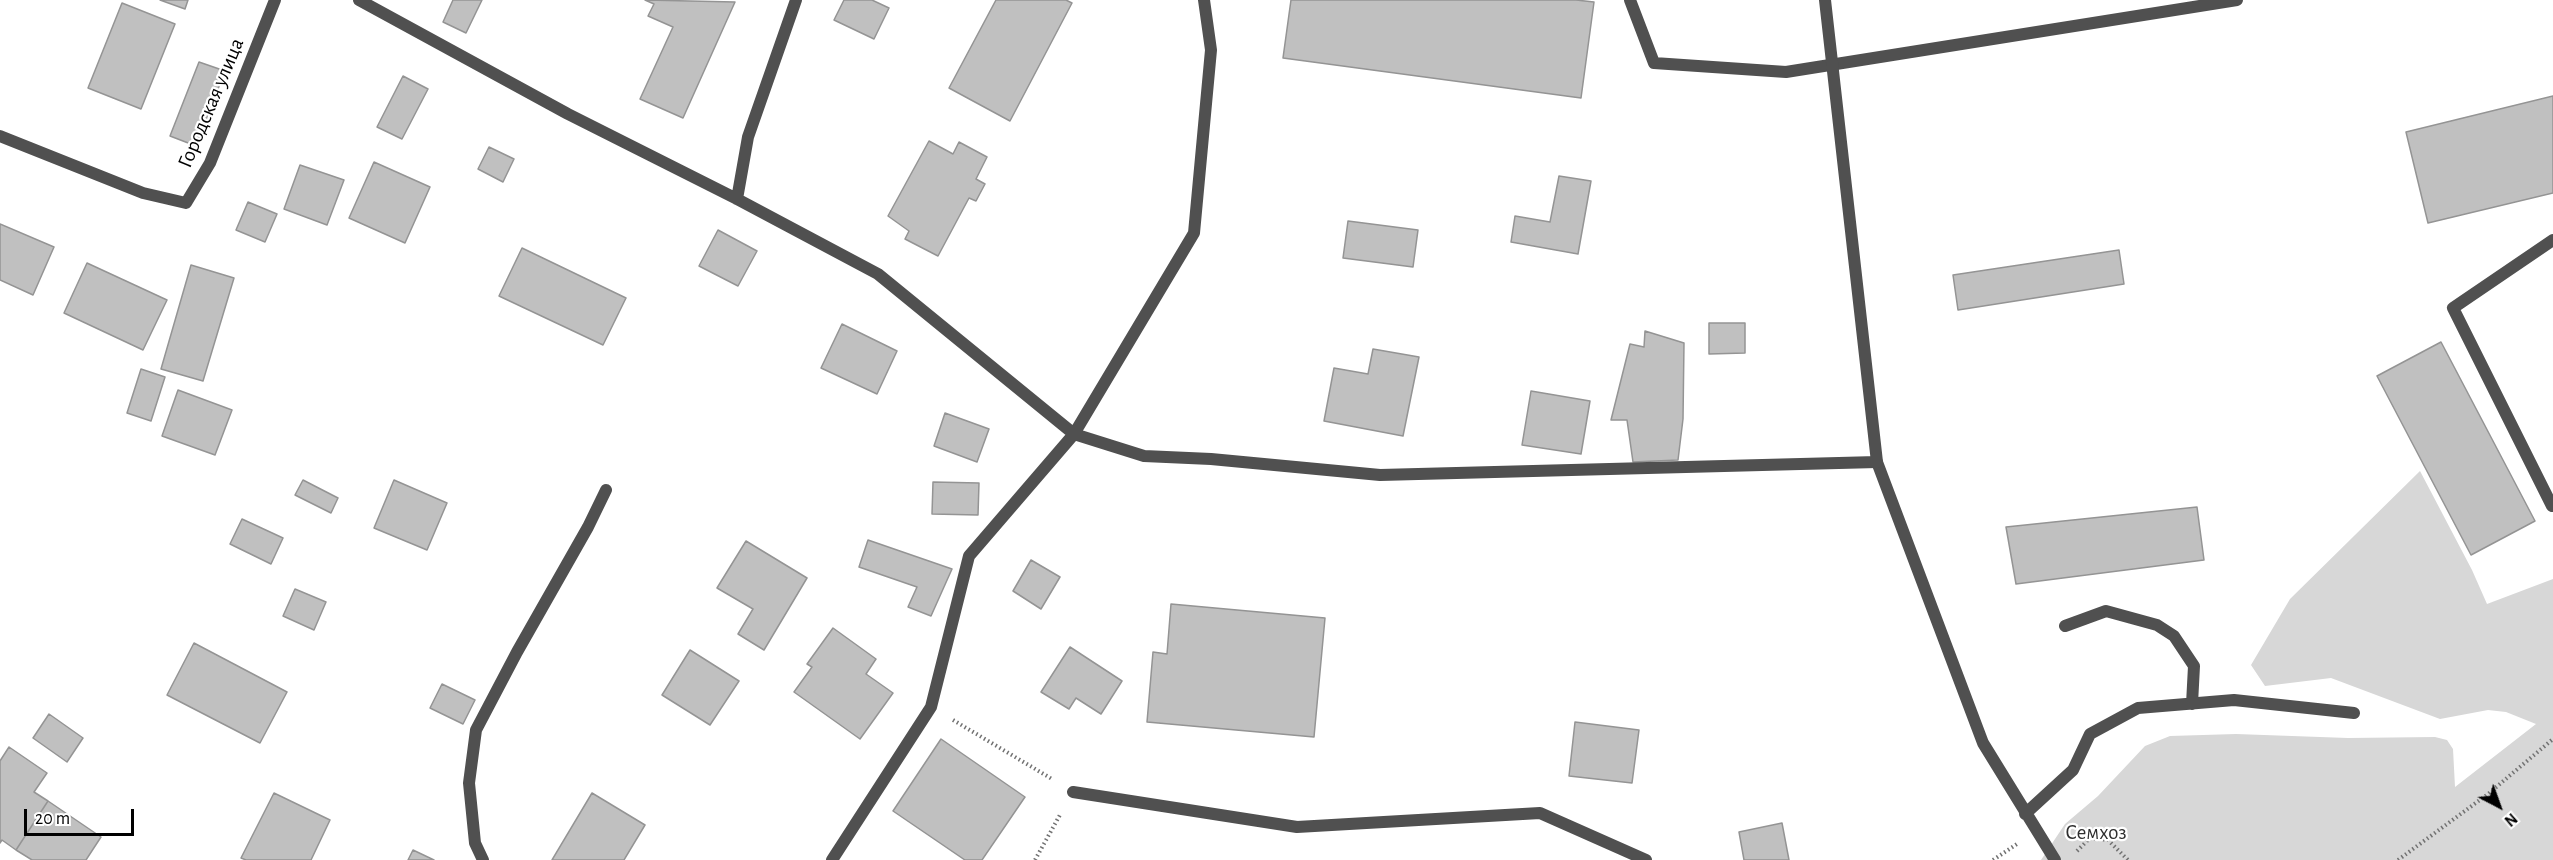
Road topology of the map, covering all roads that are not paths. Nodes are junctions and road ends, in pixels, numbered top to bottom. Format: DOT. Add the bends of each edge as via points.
graph roads {
  1 [pos="275,0"];
  2 [pos="359,0"];
  3 [pos="796,0"];
  4 [pos="1204,0"];
  5 [pos="1630,0"];
  6 [pos="1825,0"];
  7 [pos="2237,0"];
  8 [pos="1831,65"];
  9 [pos="0,136"];
  10 [pos="737,199"];
  11 [pos="2553,240"];
  12 [pos="1074,434"];
  13 [pos="1877,462"];
  14 [pos="606,490"];
  15 [pos="2552,506"];
  16 [pos="2065,626"];
  17 [pos="2192,704"];
  18 [pos="2354,713"];
  19 [pos="1073,792"];
  20 [pos="2025,814"];
  21 [pos="483,860"];
  22 [pos="832,860"];
  23 [pos="1646,860"];
  24 [pos="2055,860"];
  1 -- 9 [label="street, Городская улица" via="210,164 186,203 143,193"];
  2 -- 10 [label="street" via="567,114"];
  3 -- 10 [label="street" via="748,137"];
  4 -- 12 [label="street" via="1211,50 1194,233"];
  5 -- 8 [label="street" via="1654,63 1786,72"];
  6 -- 8 [label="street"];
  7 -- 8 [label="street"];
  8 -- 13 [label="street"];
  10 -- 12 [label="street" via="878,274"];
  11 -- 15 [label="street" via="2453,308"];
  12 -- 13 [label="street" via="1144,456 1380,475"];
  12 -- 22 [label="street" via="969,555 931,707"];
  13 -- 20 [label="street" via="1983,743"];
  14 -- 21 [label="street" via="476,730 469,783 474,843"];
  16 -- 17 [label="street" via="2106,611 2157,625 2174,636 2194,666"];
  17 -- 18 [label="street" via="2234,700"];
  17 -- 20 [label="street" via="2138,708 2090,734 2073,770"];
  19 -- 23 [label="street" via="1298,827 1540,813"];
  20 -- 24 [label="street"];
}
